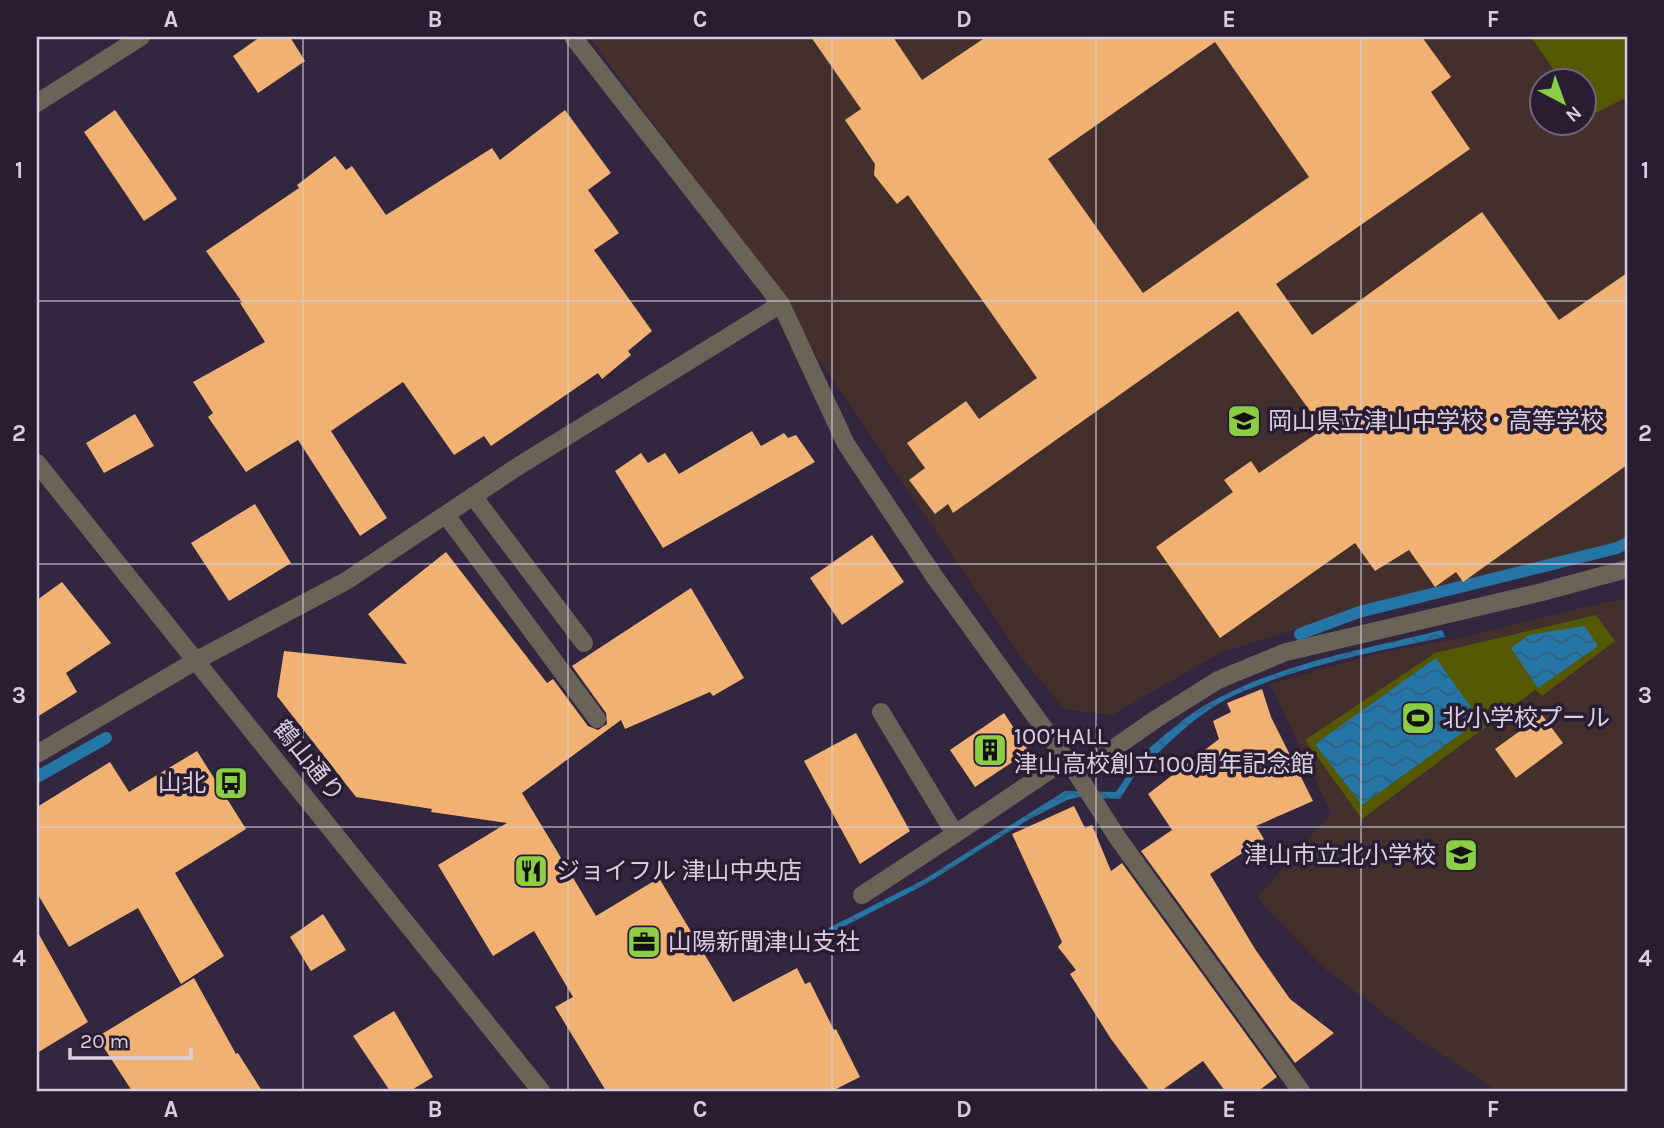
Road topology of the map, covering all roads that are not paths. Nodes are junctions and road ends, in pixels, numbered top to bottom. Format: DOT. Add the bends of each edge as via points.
graph roads {
  1 [pos="141,37"];
  2 [pos="573,37"];
  3 [pos="37,103"];
  4 [pos="781,304"];
  5 [pos="37,463"];
  6 [pos="473,496"];
  7 [pos="446,515"];
  8 [pos="1627,569"];
  9 [pos="584,643"];
  10 [pos="197,660"];
  11 [pos="881,712"];
  12 [pos="597,719"];
  13 [pos="37,754"];
  14 [pos="1065,760"];
  15 [pos="1077,774"];
  16 [pos="955,834"];
  17 [pos="862,895"];
  18 [pos="541,1091"];
  19 [pos="1301,1091"];
  1 -- 3 [label="street"];
  2 -- 4 [label="street"];
  4 -- 6 [label="street"];
  4 -- 14 [label="street" via="846,444"];
  5 -- 10 [label="street, 鶴山通り"];
  6 -- 7 [label="street"];
  6 -- 9 [label="street"];
  7 -- 10 [label="street" via="346,581"];
  7 -- 12 [label="street"];
  8 -- 15 [label="street" via="1286,652 1218,680"];
  10 -- 13 [label="street"];
  10 -- 18 [label="street, 鶴山通り"];
  11 -- 16 [label="street"];
  14 -- 15 [label="street"];
  14 -- 16 [label="street"];
  15 -- 19 [label="street" via="1117,837"];
  16 -- 17 [label="street"];
}
